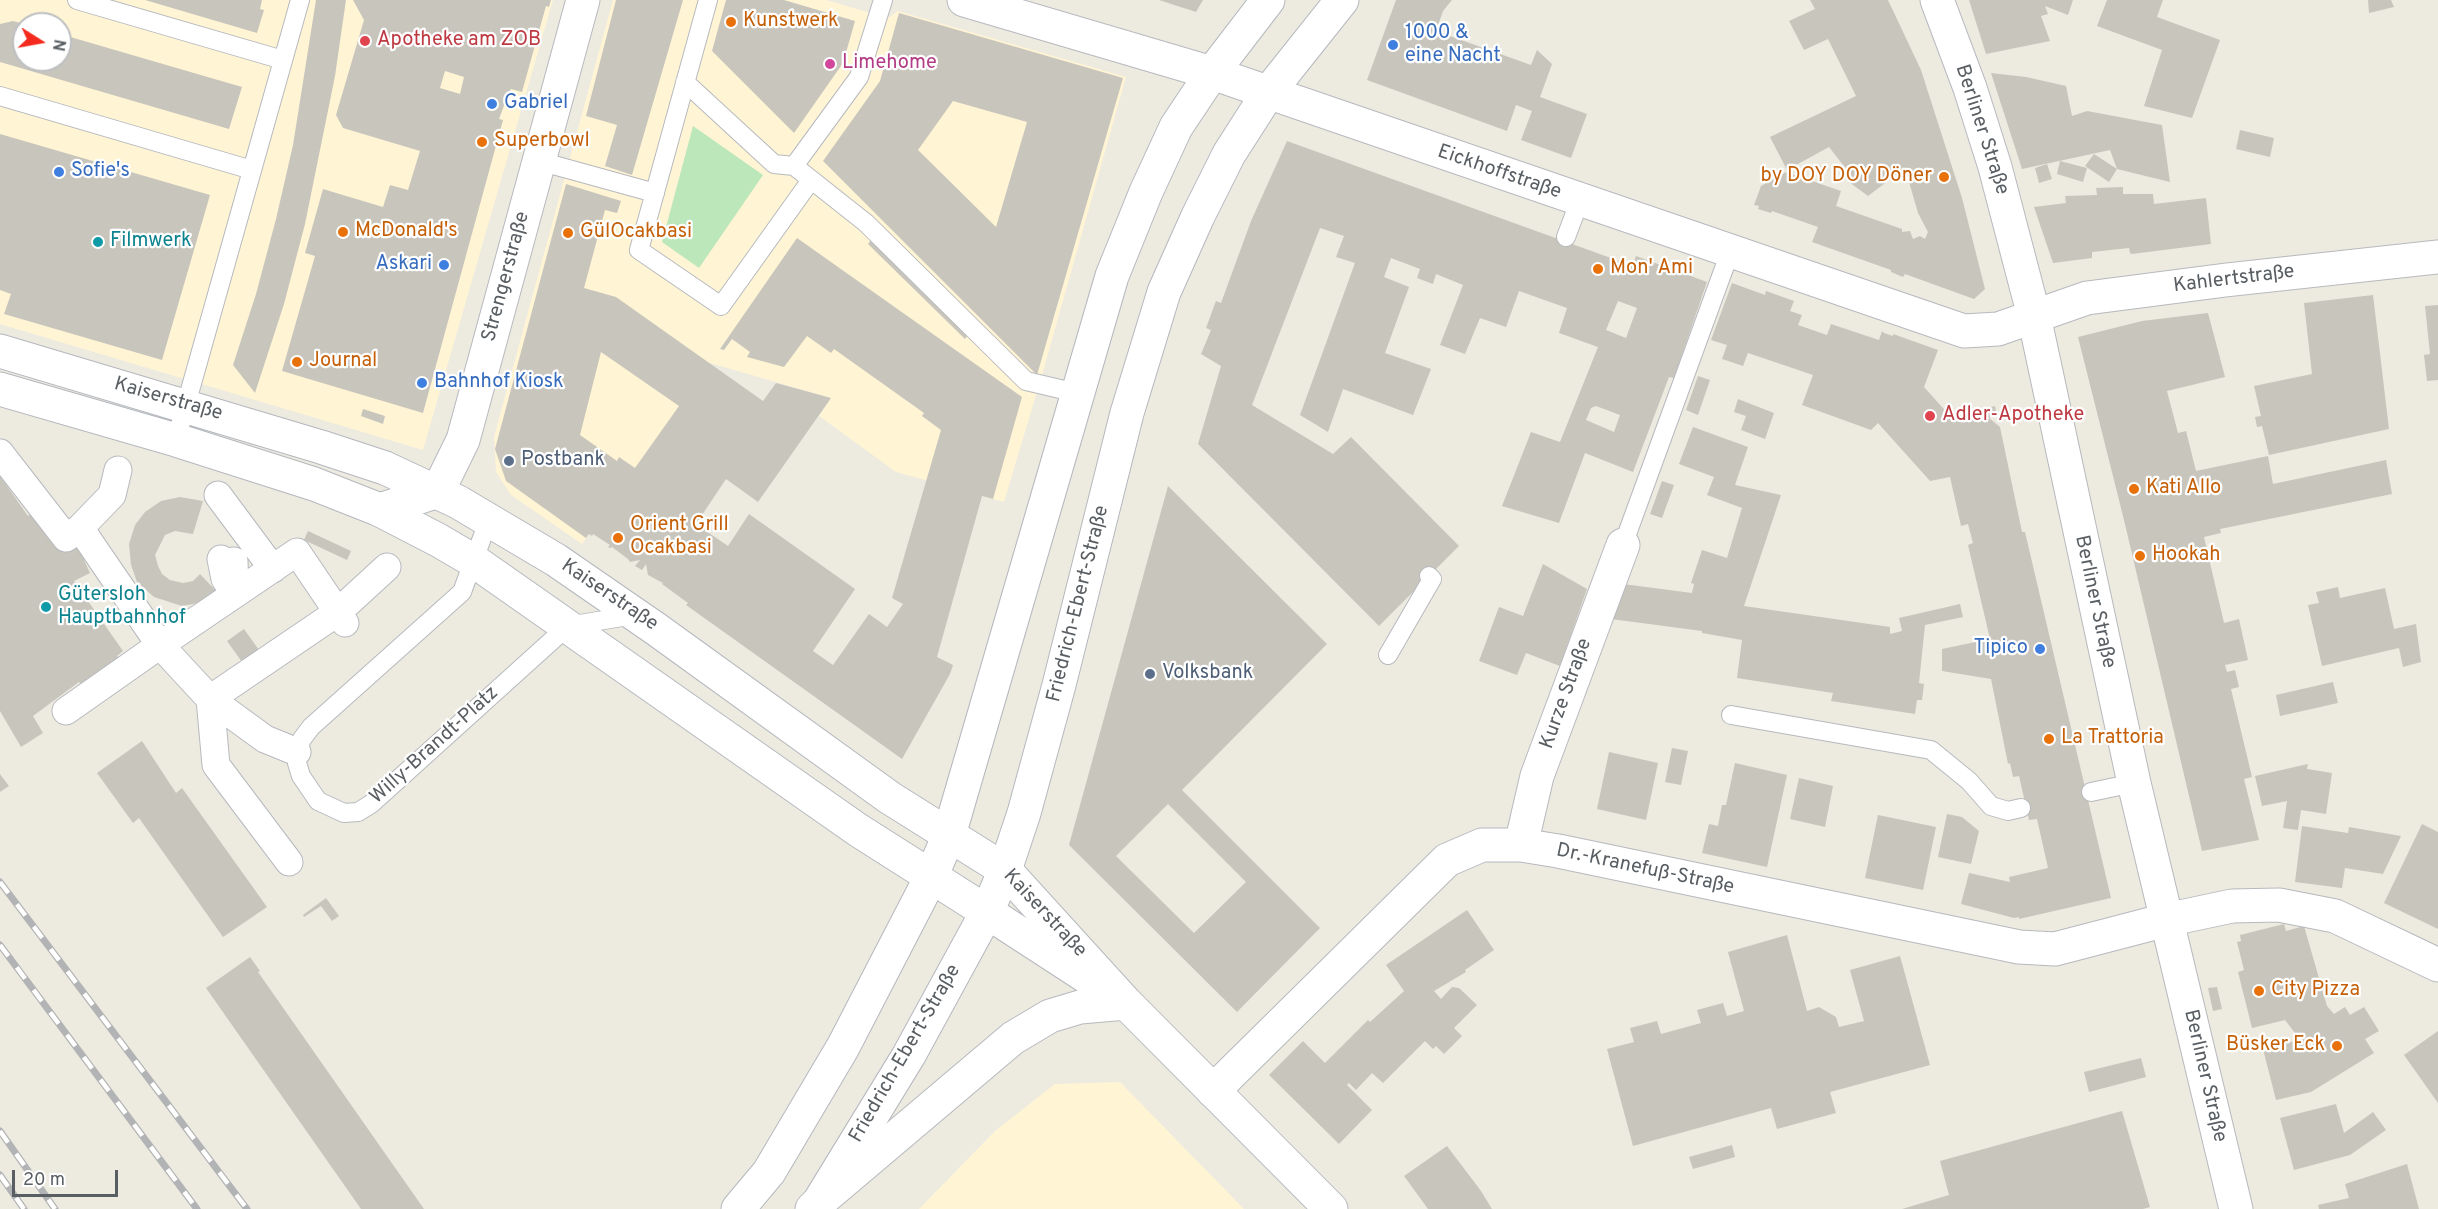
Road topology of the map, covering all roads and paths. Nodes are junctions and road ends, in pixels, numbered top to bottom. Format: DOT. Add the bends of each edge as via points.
graph roads {
  1 [pos="77,0"];
  2 [pos="300,0"];
  3 [pos="584,0"];
  4 [pos="708,0"];
  5 [pos="883,0"];
  6 [pos="964,0"];
  7 [pos="1268,0"];
  8 [pos="1342,0"];
  9 [pos="1937,0"];
  10 [pos="283,60"];
  11 [pos="1212,73"];
  12 [pos="686,81"];
  13 [pos="1268,93"];
  14 [pos="0,96"];
  15 [pos="539,161"];
  16 [pos="794,166"];
  17 [pos="252,171"];
  18 [pos="811,180"];
  19 [pos="655,194"];
  20 [pos="1580,200"];
  21 [pos="1566,237"];
  22 [pos="1730,252"];
  23 [pos="2438,257"];
  24 [pos="2034,316"];
  25 [pos="0,351"];
  26 [pos="0,389"];
  27 [pos="1077,393"];
  28 [pos="186,405"];
  29 [pos="176,440"];
  30 [pos="0,453"];
  31 [pos="118,470"];
  32 [pos="438,491"];
  33 [pos="218,495"];
  34 [pos="380,510"];
  35 [pos="489,519"];
  36 [pos="66,538"];
  37 [pos="1623,545"];
  38 [pos="227,560"];
  39 [pos="474,561"];
  40 [pos="387,567"];
  41 [pos="273,568"];
  42 [pos="1429,576"];
  43 [pos="235,594"];
  44 [pos="636,615"];
  45 [pos="341,618"];
  46 [pos="567,626"];
  47 [pos="160,645"];
  48 [pos="1388,655"];
  49 [pos="210,699"];
  50 [pos="66,711"];
  51 [pos="1731,715"];
  52 [pos="297,752"];
  53 [pos="2134,783"];
  54 [pos="2091,792"];
  55 [pos="2021,808"];
  56 [pos="949,835"];
  57 [pos="1521,845"];
  58 [pos="289,862"];
  59 [pos="1005,870"];
  60 [pos="931,877"];
  61 [pos="987,912"];
  62 [pos="2166,920"];
  63 [pos="2438,965"];
  64 [pos="1126,1003"];
  65 [pos="1213,1091"];
  66 [pos="815,1205"];
  67 [pos="1321,1205"];
  68 [pos="738,1209"];
  69 [pos="2236,1209"];
  1 -- 10 [label="lane"];
  2 -- 10 [label="lane"];
  3 -- 15 [label="street, Strengerstraße"];
  4 -- 12 [label="lane"];
  5 -- 16 [label="lane" via="859,77"];
  6 -- 11 [label="street, Eickhoffstraße"];
  7 -- 11 [label="street"];
  8 -- 13 [label="street, Friedrich-Ebert-Straße"];
  9 -- 24 [label="street, Berliner Straße" via="1995,167"];
  10 -- 17 [label="lane"];
  11 -- 13 [label="street, Eickhoffstraße"];
  11 -- 27 [label="street" via="1176,127 1146,192 1112,276"];
  12 -- 16 [label="lane" via="774,164"];
  12 -- 19 [label="lane"];
  13 -- 20 [label="street, Eickhoffstraße"];
  13 -- 59 [label="street, Friedrich-Ebert-Straße" via="1229,154 1164,292 1127,413 1059,685"];
  14 -- 17 [label="lane"];
  15 -- 19 [label="lane"];
  15 -- 32 [label="street, Strengerstraße" via="463,440"];
  16 -- 18 [label="lane"];
  17 -- 28 [label="lane"];
  18 -- 19 [label="lane" via="721,306 639,250"];
  18 -- 27 [label="lane" via="866,222 1026,381"];
  20 -- 21 [label="lane"];
  20 -- 22 [label="street, Eickhoffstraße"];
  22 -- 24 [label="street, Eickhoffstraße" via="1964,331 1998,329"];
  22 -- 37 [label="lane"];
  23 -- 24 [label="street, Kahlertstraße" via="2087,298"];
  24 -- 53 [label="street, Berliner Straße"];
  25 -- 28 [label="street, Kaiserstraße"];
  26 -- 29 [label="street, Kaiserstraße"];
  27 -- 56 [label="street"];
  28 -- 29 [label="lane"];
  28 -- 32 [label="street, Kaiserstraße" via="385,468"];
  29 -- 34 [label="street, Kaiserstraße" via="314,484"];
  30 -- 36 [label="street"];
  31 -- 36 [label="street" via="112,495"];
  32 -- 34 [label="street"];
  32 -- 35 [label="street, Kaiserstraße"];
  33 -- 41 [label="street"];
  34 -- 39 [label="street, Kaiserstraße"];
  35 -- 39 [label="lane"];
  35 -- 44 [label="street, Kaiserstraße"];
  36 -- 47 [label="street"];
  37 -- 57 [label="street, Kurze Straße" via="1537,776"];
  38 -- 43 [label="street"];
  39 -- 46 [label="street, Kaiserstraße"];
  39 -- 52 [label="lane" via="462,592 311,727"];
  40 -- 45 [label="street"];
  41 -- 43 [label="street"];
  41 -- 45 [label="street" via="297,552"];
  42 -- 48 [label="lane" via="1432,579"];
  43 -- 47 [label="street"];
  44 -- 46 [label="lane"];
  44 -- 56 [label="street, Kaiserstraße" via="891,798"];
  45 -- 49 [label="street"];
  46 -- 52 [label="lane, Willy-Brandt-Platz" via="358,812 344,813 318,801 301,776"];
  46 -- 60 [label="street, Kaiserstraße"];
  47 -- 49 [label="street"];
  47 -- 50 [label="street"];
  49 -- 52 [label="street" via="265,739"];
  49 -- 58 [label="street" via="216,765"];
  51 -- 55 [label="lane" via="1930,750 1969,781 1990,806 2008,811"];
  53 -- 54 [label="lane"];
  53 -- 62 [label="street, Berliner Straße"];
  56 -- 59 [label="street, Kaiserstraße"];
  56 -- 60 [label="street"];
  57 -- 62 [label="street, Dr.-Kranefuß-Straße" via="2019,947 2055,950"];
  57 -- 65 [label="street, Dr.-Kranefuß-Straße" via="1482,845 1447,860"];
  59 -- 61 [label="street, Friedrich-Ebert-Straße"];
  59 -- 64 [label="street, Kaiserstraße"];
  60 -- 61 [label="street, Kaiserstraße"];
  60 -- 68 [label="street" via="843,1047 769,1172"];
  61 -- 64 [label="street, Kaiserstraße"];
  61 -- 66 [label="street, Friedrich-Ebert-Straße" via="909,1055"];
  62 -- 63 [label="street, Dr.-Kranefuß-Straße" via="2232,906 2279,905 2335,916"];
  62 -- 69 [label="street, Berliner Straße"];
  64 -- 65 [label="street, Kaiserstraße"];
  64 -- 66 [label="street" via="1080,1007 1050,1016 1013,1038"];
  65 -- 67 [label="street, Kaiserstraße"];
}
